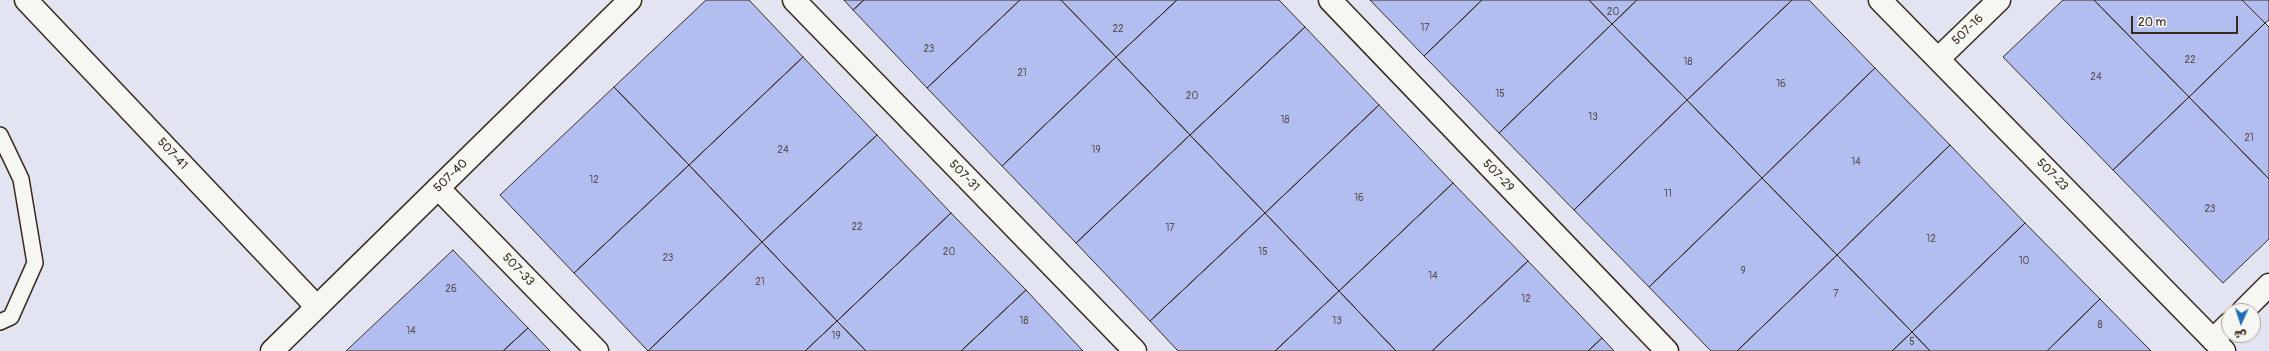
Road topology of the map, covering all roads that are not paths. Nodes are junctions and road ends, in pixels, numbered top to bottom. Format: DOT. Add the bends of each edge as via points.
graph roads {
  1 [pos="26,0"];
  2 [pos="630,0"];
  3 [pos="794,0"];
  4 [pos="1330,0"];
  5 [pos="1880,0"];
  6 [pos="1999,0"];
  7 [pos="1938,59"];
  8 [pos="0,135"];
  9 [pos="438,188"];
  10 [pos="2269,285"];
  11 [pos="2251,303"];
  12 [pos="317,307"];
  13 [pos="0,322"];
  14 [pos="2219,345"];
  15 [pos="272,351"];
  16 [pos="597,351"];
  17 [pos="1135,351"];
  18 [pos="1667,351"];
  1 -- 12 [label="street, 507-41"];
  2 -- 9 [label="street, 507-40"];
  3 -- 17 [label="street, 507-31"];
  4 -- 18 [label="street, 507-29"];
  5 -- 7 [label="street, 507-23"];
  6 -- 7 [label="street, 507-16"];
  7 -- 14 [label="street, 507-23"];
  8 -- 13 [label="lane" via="21,179 35,263 11,317"];
  9 -- 12 [label="street, 507-40"];
  9 -- 16 [label="street, 507-33"];
  10 -- 11 [label="street"];
  12 -- 15 [label="street, 507-40"];
}
